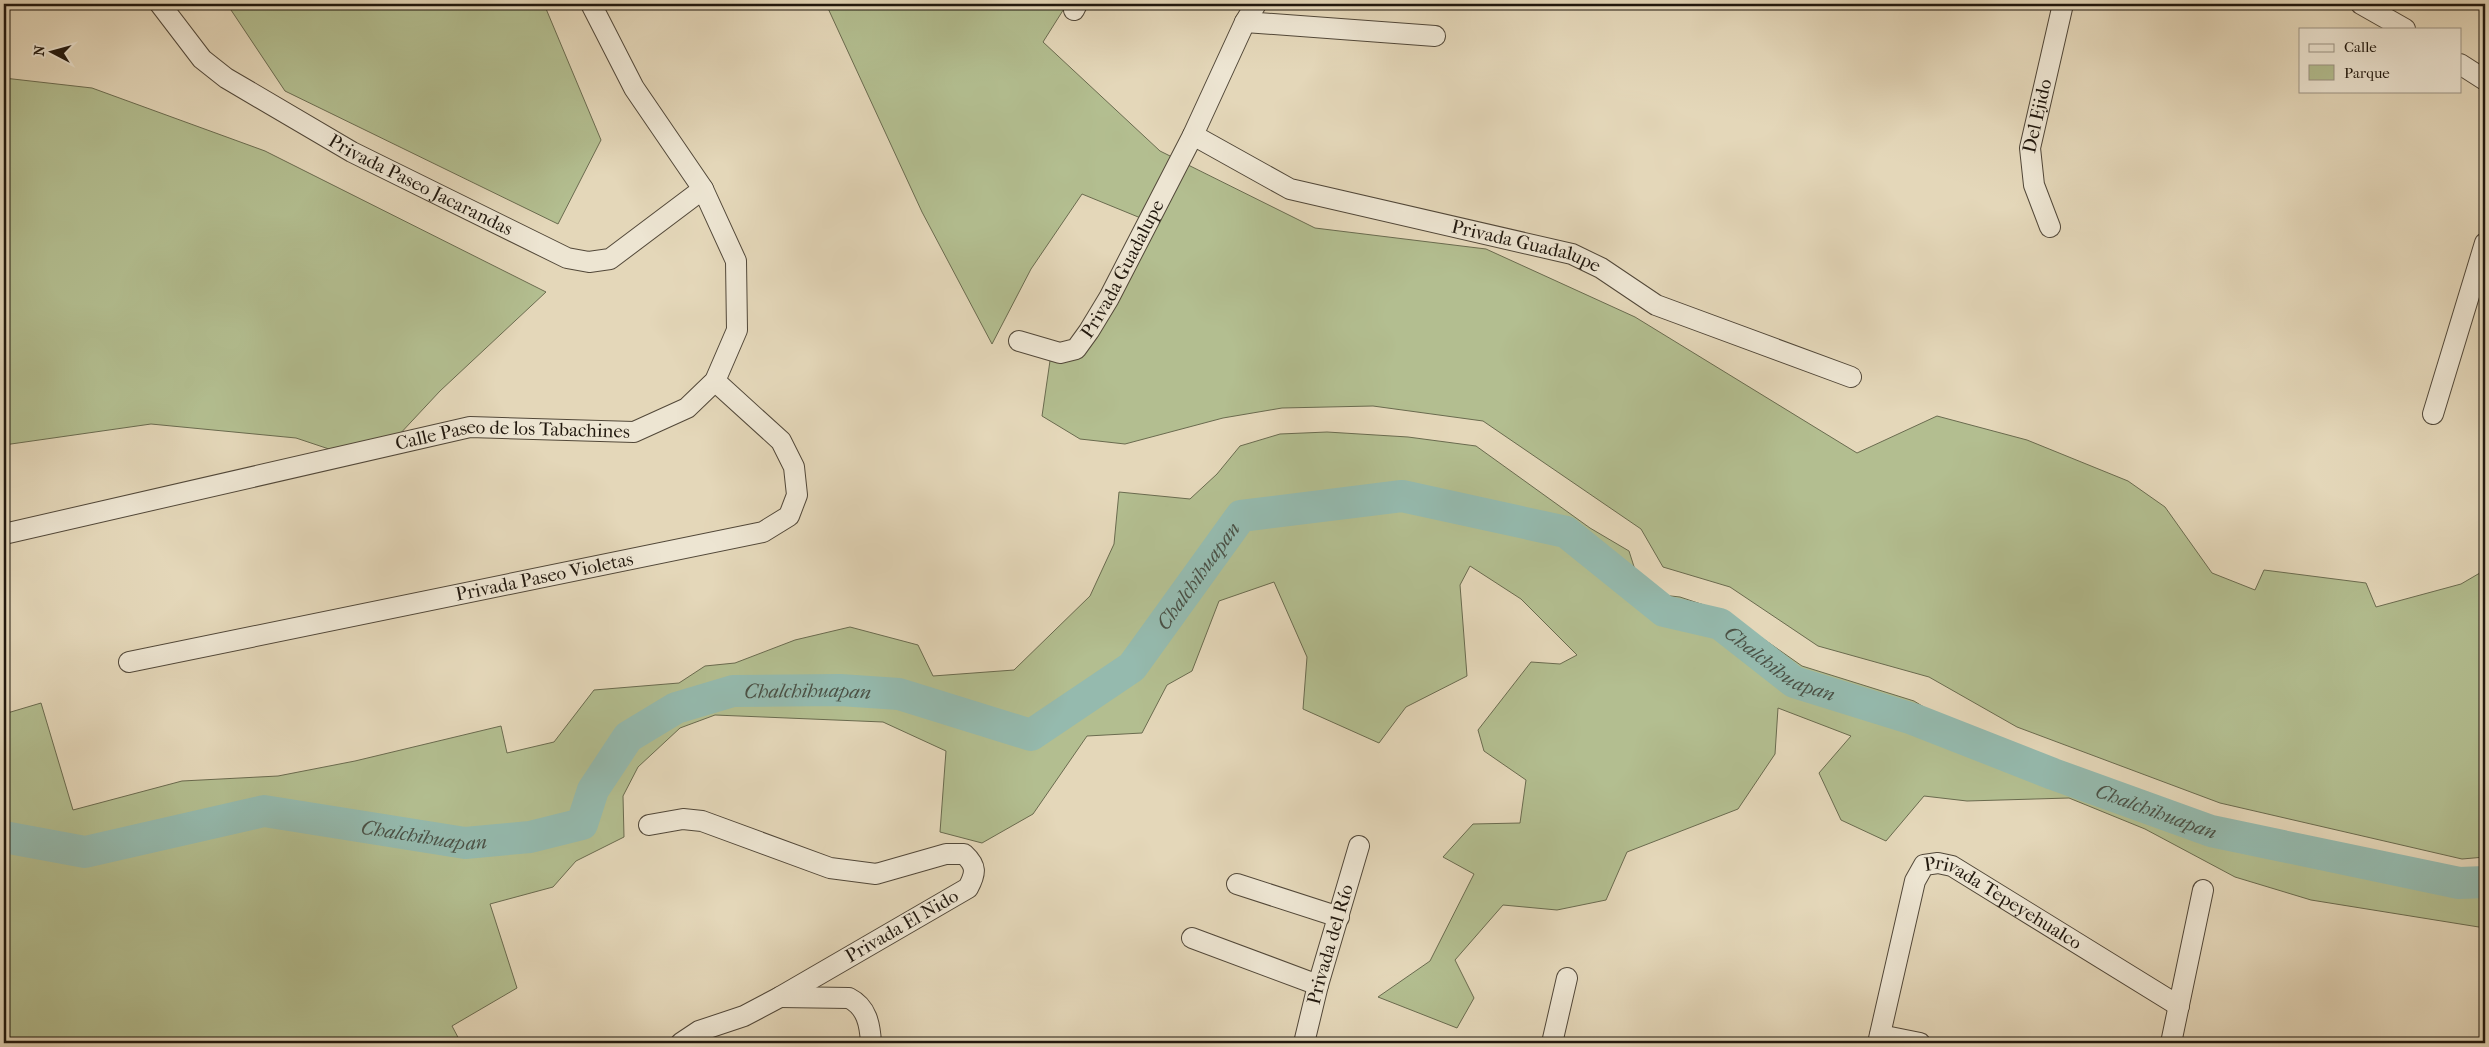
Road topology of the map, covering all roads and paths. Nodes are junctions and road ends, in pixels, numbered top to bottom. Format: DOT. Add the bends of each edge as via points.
graph roads {
  1 [pos="160,4"];
  2 [pos="591,4"];
  3 [pos="1256,4"];
  4 [pos="2064,4"];
  5 [pos="2361,4"];
  6 [pos="1245,22"];
  7 [pos="2403,28"];
  8 [pos="1435,36"];
  9 [pos="2462,65"];
  10 [pos="2485,80"];
  11 [pos="1193,135"];
  12 [pos="703,189"];
  13 [pos="2050,226"];
  14 [pos="2485,243"];
  15 [pos="1019,341"];
  16 [pos="1851,377"];
  17 [pos="715,381"];
  18 [pos="2433,414"];
  19 [pos="4,534"];
  20 [pos="128,662"];
  21 [pos="649,825"];
  22 [pos="1360,846"];
  23 [pos="1237,884"];
  24 [pos="2203,890"];
  25 [pos="1339,916"];
  26 [pos="1192,938"];
  27 [pos="1567,978"];
  28 [pos="1318,985"];
  29 [pos="780,996"];
  30 [pos="2179,1006"];
  31 [pos="1879,1039"];
  32 [pos="681,1043"];
  33 [pos="871,1043"];
  34 [pos="1304,1043"];
  35 [pos="1552,1043"];
  36 [pos="1920,1043"];
  37 [pos="2171,1043"];
  1 -- 12 [label="street, Privada Paseo Jacarandas" via="202,59 226,78 352,152 568,258 589,262 610,259"];
  2 -- 12 [label="street, Calle Paseo de los Tabachines" via="634,88"];
  3 -- 6 [label="street, Privada Guadalupe"];
  4 -- 13 [label="street, Del Ejido" via="2030,148 2034,184"];
  5 -- 7 [label="street"];
  6 -- 8 [label="street"];
  6 -- 11 [label="street, Privada Guadalupe"];
  9 -- 10 [label="street"];
  11 -- 15 [label="street, Privada Guadalupe" via="1109,298 1076,349 1060,353"];
  11 -- 16 [label="street, Privada Guadalupe" via="1290,189 1572,254 1600,268 1656,305"];
  12 -- 17 [label="street, Calle Paseo de los Tabachines" via="736,261 737,330"];
  14 -- 18 [label="street"];
  17 -- 19 [label="street, Calle Paseo de los Tabachines" via="687,408 634,432 470,427"];
  17 -- 20 [label="street, Privada Paseo Violetas" via="781,441 794,467 797,495 789,516 763,532"];
  21 -- 29 [label="street, Privada El Nido" via="683,819 702,821 830,868 876,874 946,854 964,854 973,863 976,873 968,888"];
  22 -- 25 [label="street, Privada del Río"];
  23 -- 25 [label="street"];
  24 -- 30 [label="street"];
  25 -- 28 [label="street, Privada del Río"];
  26 -- 28 [label="street"];
  27 -- 35 [label="street"];
  28 -- 34 [label="street, Privada del Río"];
  29 -- 32 [label="street, Privada El Nido" via="744,1016 699,1031"];
  29 -- 33 [label="street" via="849,998 860,1003 870,1026"];
  30 -- 31 [label="street, Privada Tepeyehualco" via="1952,866 1938,862 1924,865 1915,881"];
  30 -- 37 [label="street"];
  31 -- 36 [label="street, Privada Tepeyehualco"];
}
